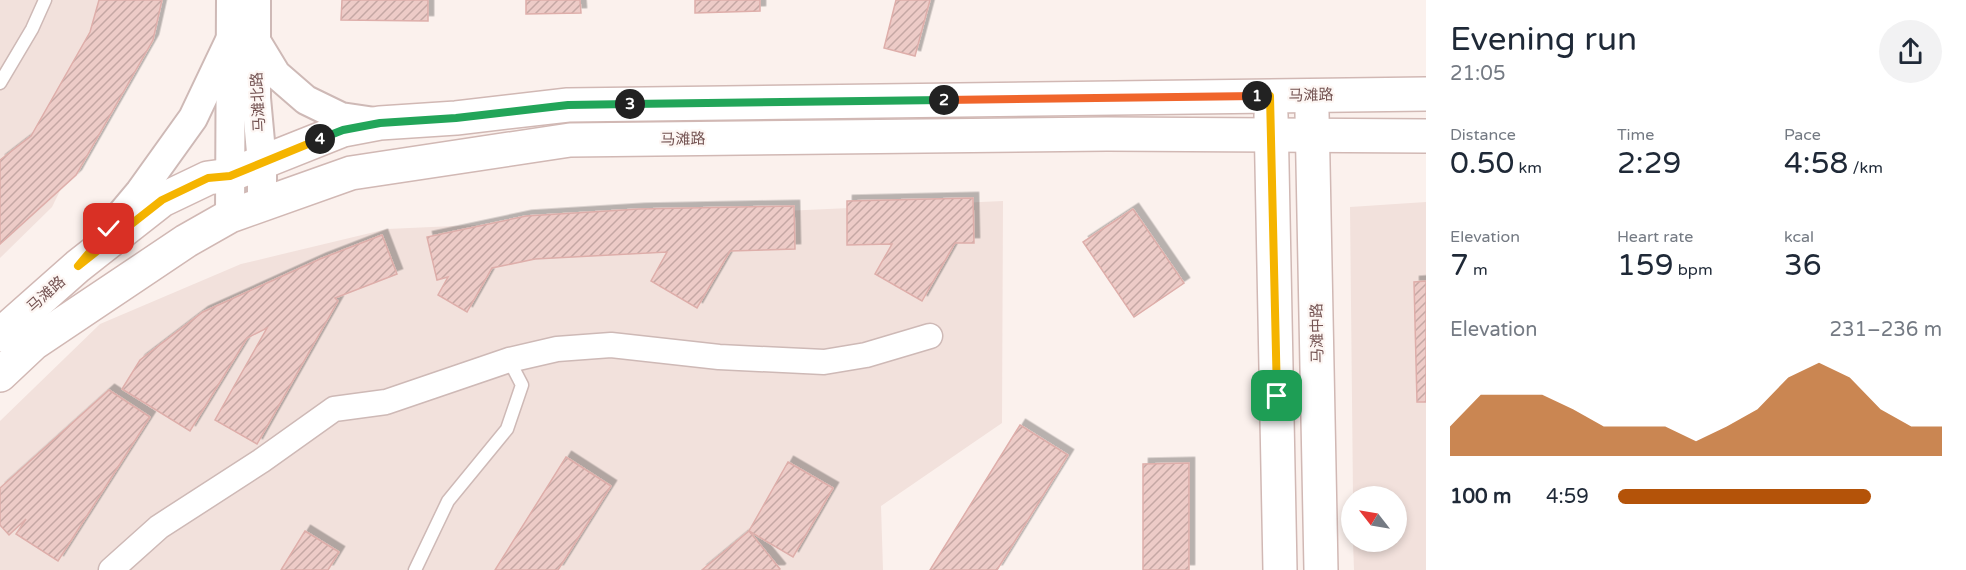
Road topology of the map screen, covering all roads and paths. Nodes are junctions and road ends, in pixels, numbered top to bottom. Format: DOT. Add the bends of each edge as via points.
graph roads {
  1 [pos="45,0"];
  2 [pos="231,0"];
  3 [pos="256,0"];
  4 [pos="244,38"];
  5 [pos="0,83"];
  6 [pos="1426,94"];
  7 [pos="1312,95"];
  8 [pos="1270,96"];
  9 [pos="380,123"];
  10 [pos="1313,135"];
  11 [pos="1271,136"];
  12 [pos="1426,136"];
  13 [pos="262,163"];
  14 [pos="230,176"];
  15 [pos="262,204"];
  16 [pos="230,216"];
  17 [pos="78,266"];
  18 [pos="0,335"];
  19 [pos="930,336"];
  20 [pos="509,360"];
  21 [pos="0,375"];
  22 [pos="111,570"];
  23 [pos="415,570"];
  24 [pos="1280,570"];
  25 [pos="1321,570"];
  1 -- 5 [label="lane"];
  2 -- 4 [label="street, 马滩北路"];
  3 -- 4 [label="street, 马滩北路"];
  4 -- 9 [label="street" via="306,100 341,117"];
  4 -- 13 [label="street, 马滩北路" via="256,98"];
  4 -- 14 [label="street"];
  4 -- 17 [label="street" via="140,192"];
  6 -- 7 [label="main road, 马滩路"];
  7 -- 8 [label="main road, 马滩路"];
  7 -- 10 [label="main road, 马滩中路"];
  8 -- 9 [label="main road, 马滩路" via="568,105"];
  8 -- 11 [label="main road"];
  9 -- 13 [label="main road, 马滩路" via="343,130"];
  10 -- 11 [label="main road, 马滩路"];
  10 -- 12 [label="main road, 马滩路"];
  10 -- 25 [label="main road, 马滩中路"];
  11 -- 15 [label="main road, 马滩路" via="570,140 351,173"];
  11 -- 24 [label="main road"];
  13 -- 14 [label="main road, 马滩路"];
  13 -- 15 [label="street, 马滩北路"];
  14 -- 16 [label="street"];
  14 -- 17 [label="main road, 马滩路" via="208,178 162,200"];
  15 -- 16 [label="main road, 马滩路"];
  16 -- 21 [label="main road, 马滩路" via="34,343"];
  17 -- 18 [label="main road, 马滩路"];
  19 -- 20 [label="street" via="866,355 824,362 719,357 611,345 557,348"];
  20 -- 22 [label="street" via="386,402 334,409 159,527"];
  20 -- 23 [label="lane" via="522,385 507,429 448,501"];
}
